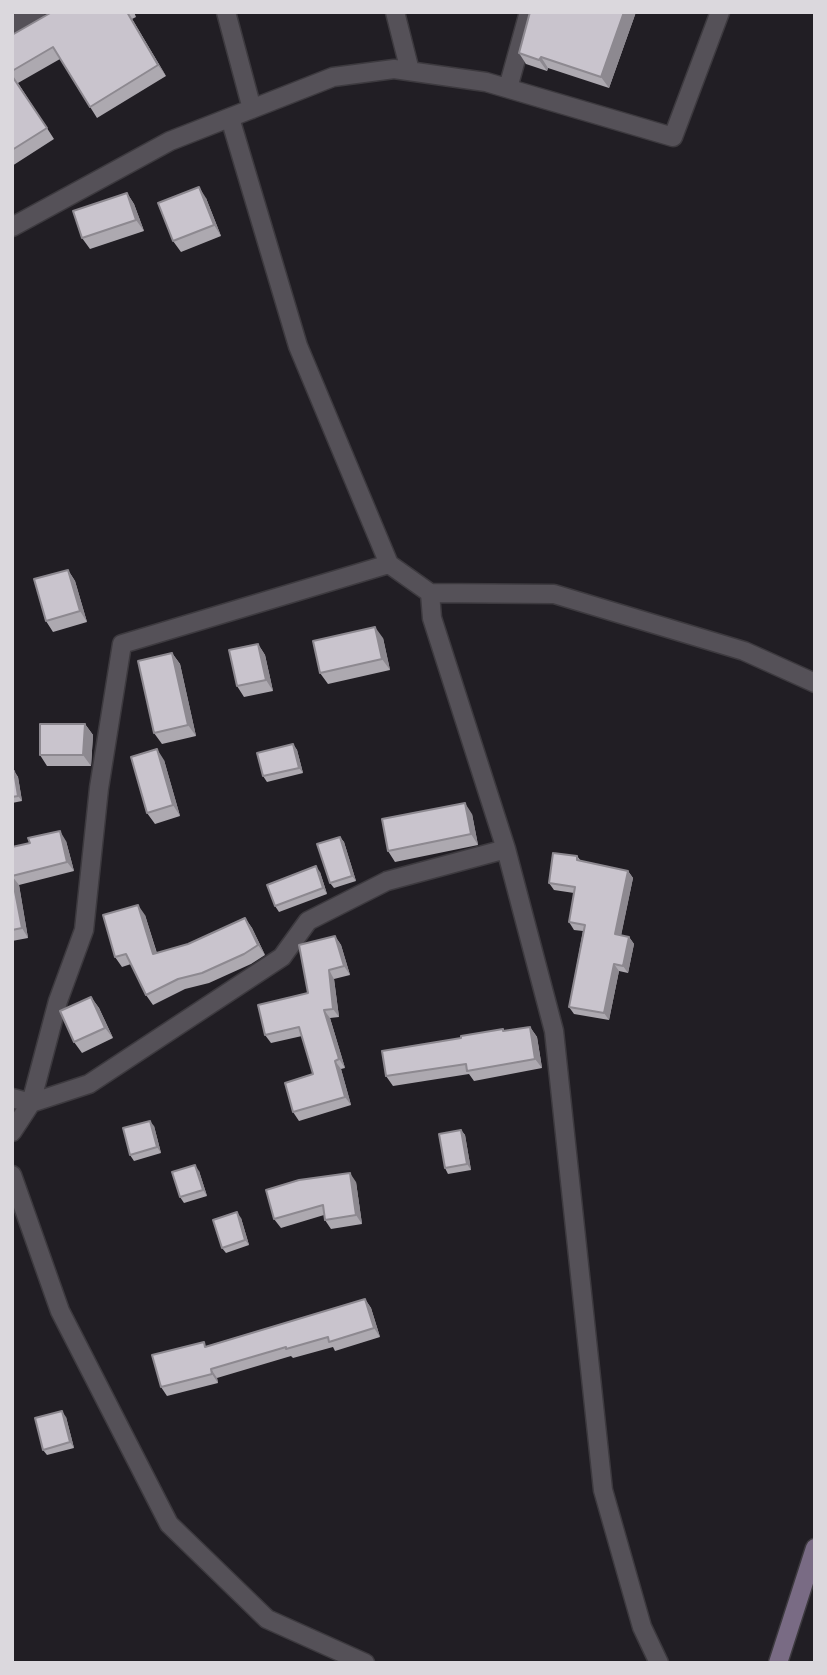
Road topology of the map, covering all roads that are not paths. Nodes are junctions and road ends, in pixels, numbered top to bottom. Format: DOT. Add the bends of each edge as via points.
graph roads {
  1 [pos="36,12"];
  2 [pos="226,12"];
  3 [pos="395,12"];
  4 [pos="529,12"];
  5 [pos="720,12"];
  6 [pos="12,26"];
  7 [pos="410,71"];
  8 [pos="508,88"];
  9 [pos="252,109"];
  10 [pos="230,118"];
  11 [pos="12,227"];
  12 [pos="389,564"];
  13 [pos="430,593"];
  14 [pos="815,683"];
  15 [pos="506,849"];
  16 [pos="12,1098"];
  17 [pos="31,1103"];
  18 [pos="12,1132"];
  19 [pos="12,1175"];
  20 [pos="815,1548"];
  21 [pos="365,1663"];
  22 [pos="659,1663"];
  23 [pos="778,1663"];
  1 -- 6 [label="street"];
  2 -- 9 [label="street"];
  3 -- 7 [label="street"];
  4 -- 8 [label="street"];
  5 -- 8 [label="street" via="673,137"];
  7 -- 8 [label="street"];
  7 -- 9 [label="street" via="334,77"];
  9 -- 10 [label="street"];
  10 -- 11 [label="street" via="170,141"];
  10 -- 12 [label="street" via="298,346"];
  12 -- 13 [label="street"];
  12 -- 17 [label="street" via="122,644 99,788 84,930 58,1001"];
  13 -- 14 [label="street" via="554,594 744,651"];
  13 -- 15 [label="street" via="432,618"];
  15 -- 17 [label="street" via="387,881 307,920 282,957 89,1084"];
  15 -- 22 [label="street" via="554,1031 603,1490 642,1627"];
  16 -- 17 [label="street"];
  17 -- 18 [label="street"];
  19 -- 21 [label="street" via="60,1311 169,1524 267,1619"];
  20 -- 23 [label="street"];
}
